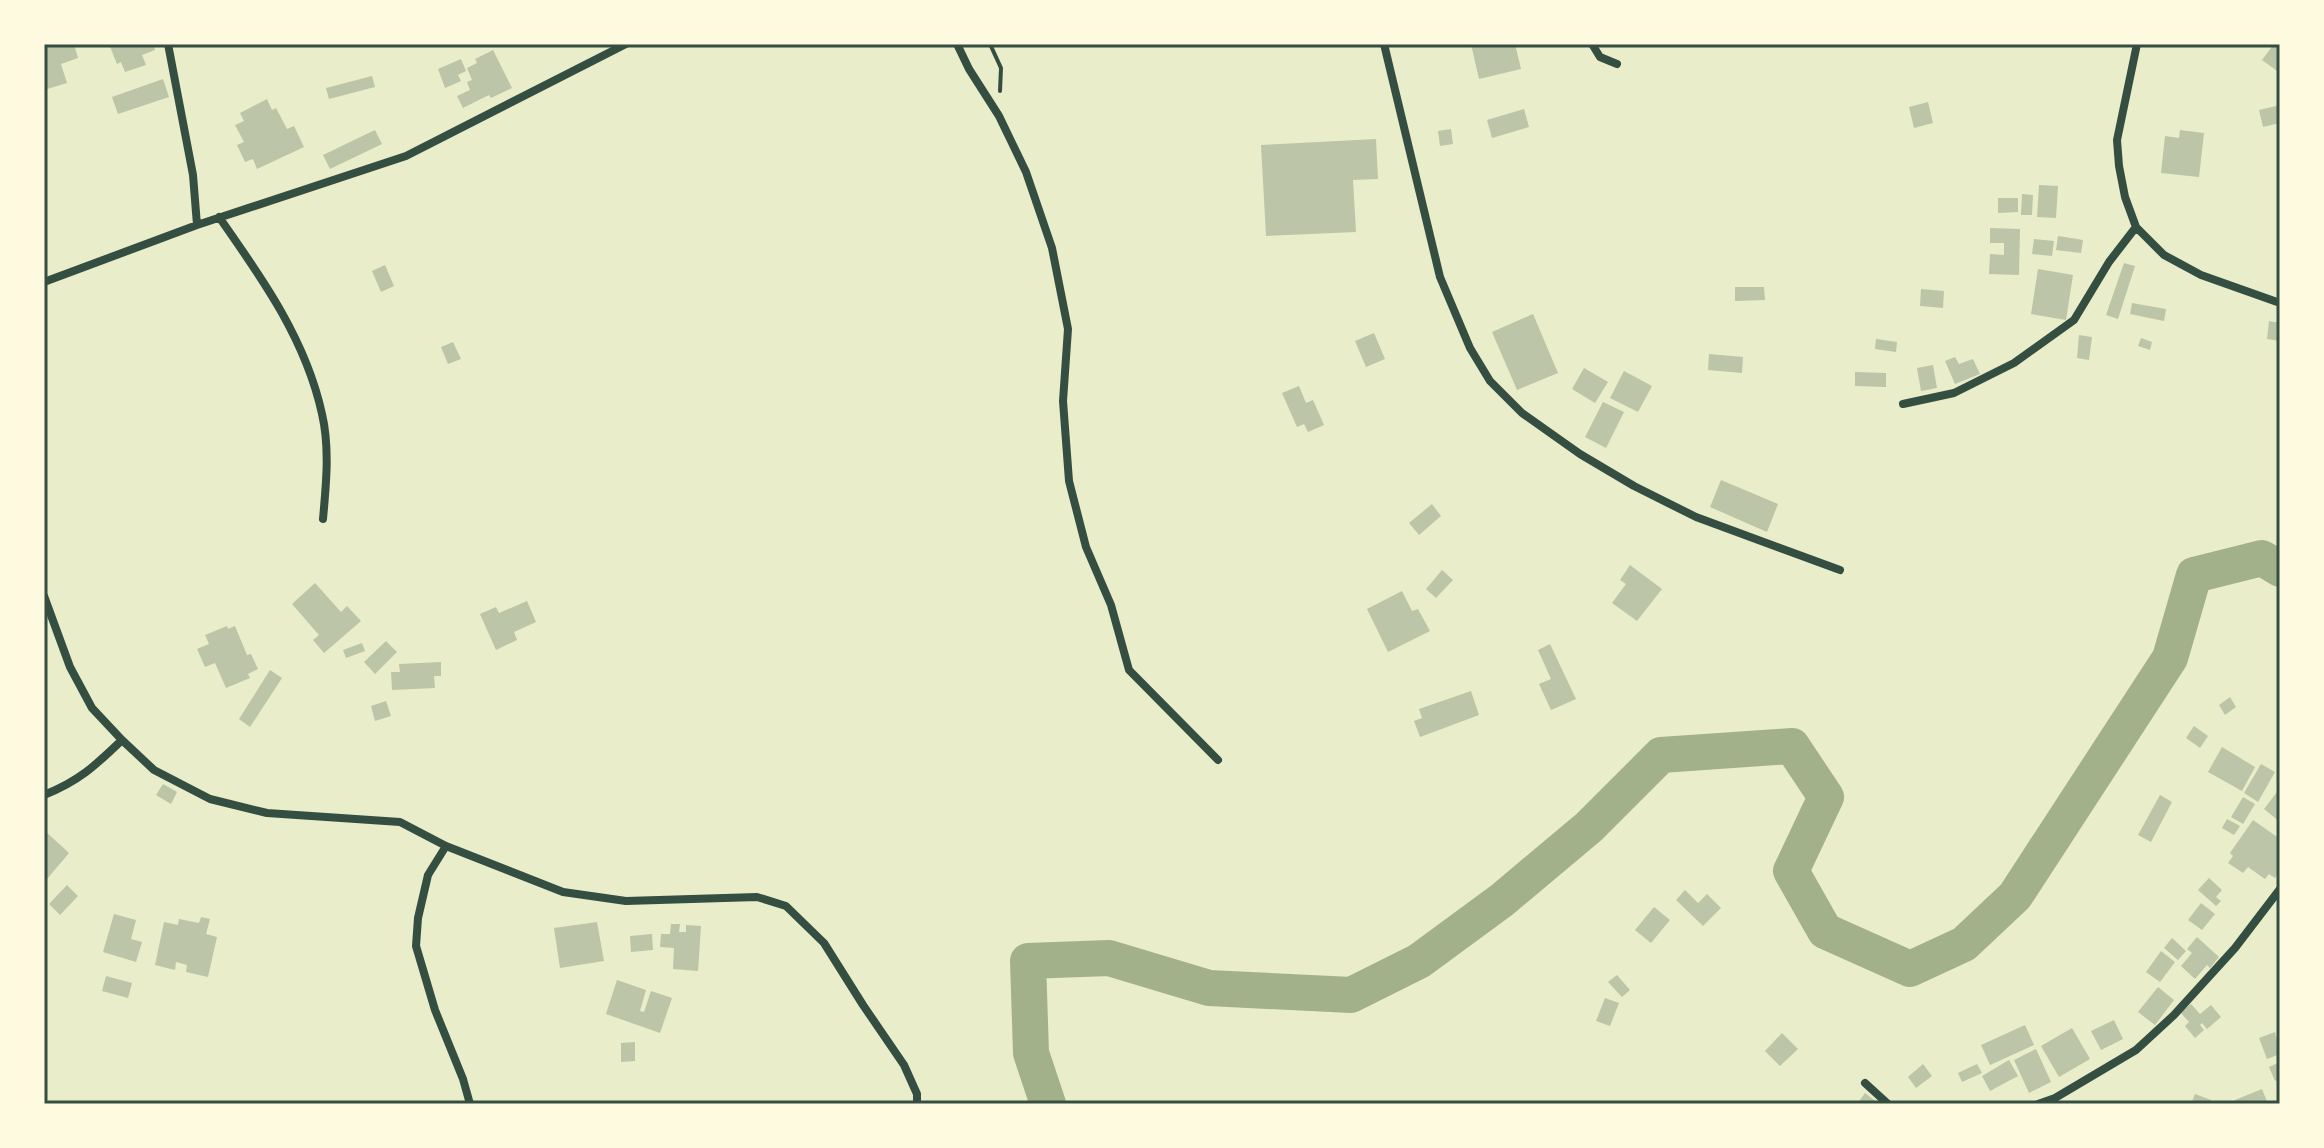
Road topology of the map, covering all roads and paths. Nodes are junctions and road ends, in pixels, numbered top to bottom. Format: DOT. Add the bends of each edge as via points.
graph roads {
  1 [pos="168,44"];
  2 [pos="626,44"];
  3 [pos="957,44"];
  4 [pos="990,44"];
  5 [pos="1384,44"];
  6 [pos="1592,44"];
  7 [pos="2137,44"];
  8 [pos="1617,64"];
  9 [pos="999,116"];
  10 [pos="219,217"];
  11 [pos="197,225"];
  12 [pos="2136,227"];
  13 [pos="44,282"];
  14 [pos="2280,303"];
  15 [pos="1903,404"];
  16 [pos="323,519"];
  17 [pos="1840,570"];
  18 [pos="44,596"];
  19 [pos="122,740"];
  20 [pos="1218,760"];
  21 [pos="44,795"];
  22 [pos="446,846"];
  23 [pos="2280,889"];
  24 [pos="1865,1083"];
  25 [pos="470,1104"];
  26 [pos="917,1104"];
  27 [pos="1888,1104"];
  28 [pos="2038,1104"];
  1 -- 11 [label="street"];
  2 -- 10 [label="street" via="406,156"];
  3 -- 9 [label="street"];
  4 -- 9 [label="path" via="1001,68"];
  5 -- 17 [label="street" via="1440,277 1490,381 1522,413 1634,486 1696,517"];
  6 -- 8 [label="street" via="1600,57"];
  7 -- 12 [label="street" via="2117,140 2125,197"];
  9 -- 20 [label="street" via="1026,172 1052,248 1068,329 1063,401 1069,481 1086,547 1111,605 1129,670"];
  10 -- 11 [label="street"];
  10 -- 16 [label="street" via="264,280 311,375 323,416"];
  11 -- 13 [label="street"];
  12 -- 14 [label="street" via="2164,255 2201,275"];
  12 -- 15 [label="street" via="2074,320 2014,363 1954,393"];
  18 -- 19 [label="street" via="70,667 92,708"];
  19 -- 21 [label="street" via="86,774"];
  19 -- 22 [label="street" via="154,770 210,799 267,813 400,822"];
  22 -- 25 [label="street" via="428,875 416,946"];
  22 -- 26 [label="street" via="563,892 626,901 757,897 786,906 824,943 904,1065"];
  23 -- 28 [label="street" via="2225,959 2136,1050"];
  24 -- 27 [label="street"];
}
